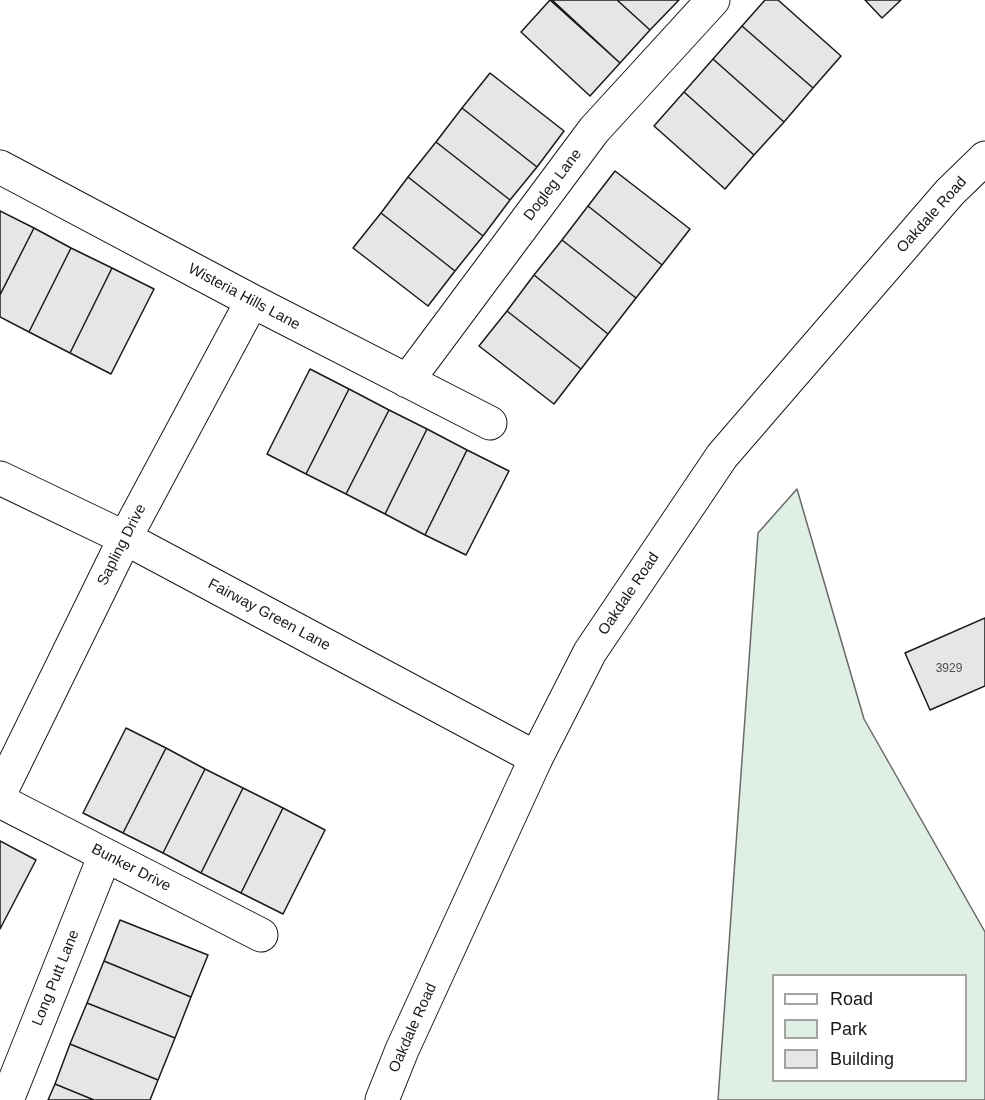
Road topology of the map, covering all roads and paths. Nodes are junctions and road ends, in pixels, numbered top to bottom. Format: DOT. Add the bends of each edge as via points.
graph roads {
  1 [pos="713,0"];
  2 [pos="985,158"];
  3 [pos="0,167"];
  4 [pos="252,301"];
  5 [pos="407,381"];
  6 [pos="490,423"];
  7 [pos="0,478"];
  8 [pos="124,538"];
  9 [pos="536,758"];
  10 [pos="0,793"];
  11 [pos="0,801"];
  12 [pos="105,855"];
  13 [pos="261,935"];
  14 [pos="7,1100"];
  15 [pos="382,1100"];
  1 -- 5 [label="street, Dogleg Lane" via="594,130"];
  2 -- 9 [label="street, Oakdale Road" via="950,192 722,456 590,652"];
  3 -- 4 [label="street, Wisteria Hills Lane"];
  4 -- 5 [label="street, Wisteria Hills Lane"];
  4 -- 8 [label="street, Sapling Drive"];
  5 -- 6 [label="street, Wisteria Hills Lane"];
  7 -- 8 [label="street, Fairway Green Lane"];
  8 -- 9 [label="street, Fairway Green Lane"];
  8 -- 10 [label="street, Sapling Drive"];
  9 -- 15 [label="street, Oakdale Road"];
  11 -- 12 [label="street, Bunker Drive"];
  12 -- 13 [label="street, Bunker Drive"];
  12 -- 14 [label="street, Long Putt Lane"];
}
